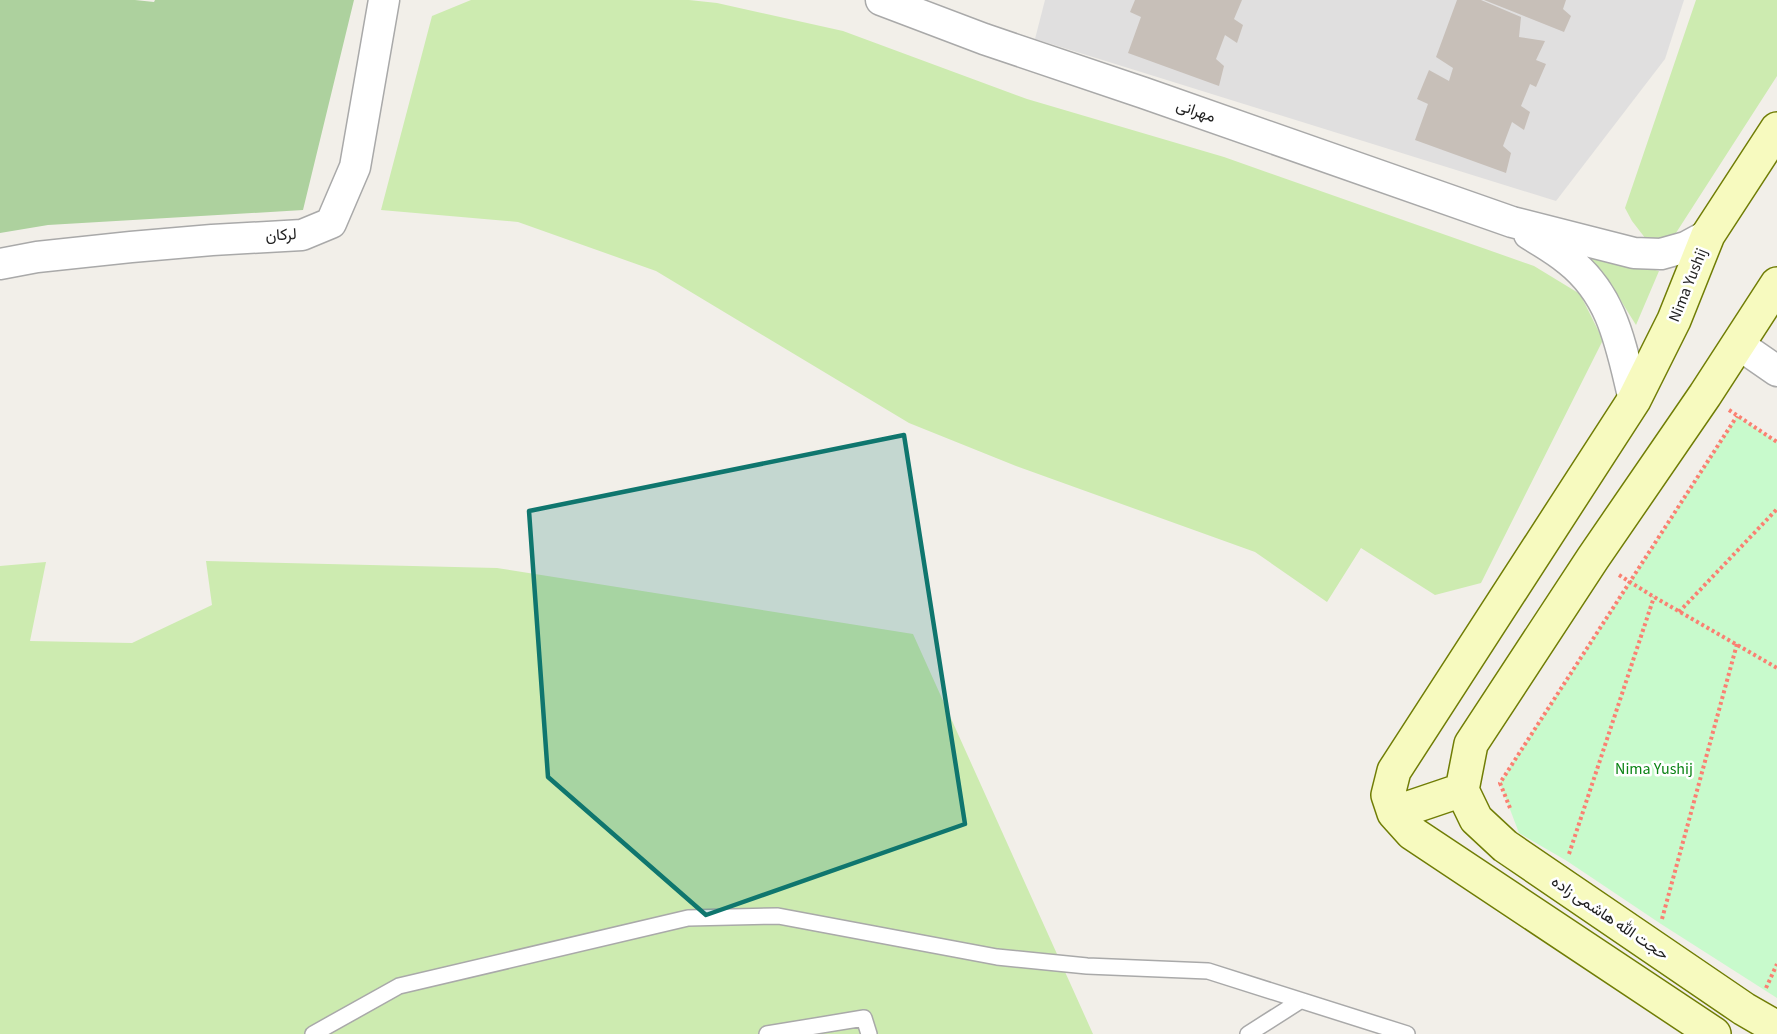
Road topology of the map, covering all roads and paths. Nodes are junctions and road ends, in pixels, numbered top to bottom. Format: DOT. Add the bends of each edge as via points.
graph roads {
  1 [pos="384,0"];
  2 [pos="881,0"];
  3 [pos="1777,129"];
  4 [pos="1512,222"];
  5 [pos="1708,235"];
  6 [pos="0,264"];
  7 [pos="1777,284"];
  8 [pos="1738,344"];
  9 [pos="1777,371"];
  10 [pos="1705,395"];
  11 [pos="1634,400"];
  12 [pos="1737,416"];
  13 [pos="1777,442"];
  14 [pos="1777,509"];
  15 [pos="1593,558"];
  16 [pos="1630,582"];
  17 [pos="1654,597"];
  18 [pos="1679,612"];
  19 [pos="1737,644"];
  20 [pos="1777,668"];
  21 [pos="1462,790"];
  22 [pos="1394,813"];
  23 [pos="1512,813"];
  24 [pos="1567,861"];
  25 [pos="1661,924"];
  26 [pos="1777,964"];
  27 [pos="1771,995"];
  28 [pos="1300,1001"];
  29 [pos="1777,1028"];
  30 [pos="313,1034"];
  31 [pos="767,1034"];
  32 [pos="869,1034"];
  33 [pos="1248,1034"];
  34 [pos="1407,1034"];
  35 [pos="1714,1034"];
  1 -- 6 [label="street, لرکان" via="355,167 331,223 302,235 132,247"];
  2 -- 4 [label="street, مهرانی"];
  3 -- 5 [label="street, Nima Yushij"];
  4 -- 5 [label="street" via="1634,253 1660,254 1686,247"];
  4 -- 11 [label="street" via="1568,260 1597,290 1616,326"];
  5 -- 11 [label="street, Nima Yushij" via="1674,320"];
  7 -- 8 [label="street"];
  8 -- 9 [label="street"];
  8 -- 10 [label="street"];
  10 -- 12 [label="path"];
  10 -- 15 [label="street"];
  11 -- 22 [label="street, Nima Yushij" via="1394,771 1389,795"];
  12 -- 13 [label="path"];
  12 -- 16 [label="path"];
  14 -- 18 [label="path"];
  15 -- 16 [label="path"];
  15 -- 21 [label="street" via="1471,744"];
  16 -- 17 [label="path"];
  16 -- 23 [label="path" via="1500,783"];
  17 -- 18 [label="path"];
  17 -- 24 [label="path"];
  18 -- 19 [label="path"];
  19 -- 20 [label="path"];
  19 -- 25 [label="path"];
  21 -- 22 [label="street"];
  21 -- 29 [label="street, حجت الله هاشمی زاده" via="1476,819 1505,846"];
  22 -- 35 [label="street" via="1412,833"];
  26 -- 27 [label="path" via="1765,992"];
  28 -- 30 [label="lane" via="1208,971 997,957 778,916 688,918 399,986"];
  28 -- 33 [label="lane"];
  28 -- 34 [label="lane"];
  31 -- 32 [label="lane" via="864,1018"];
}
